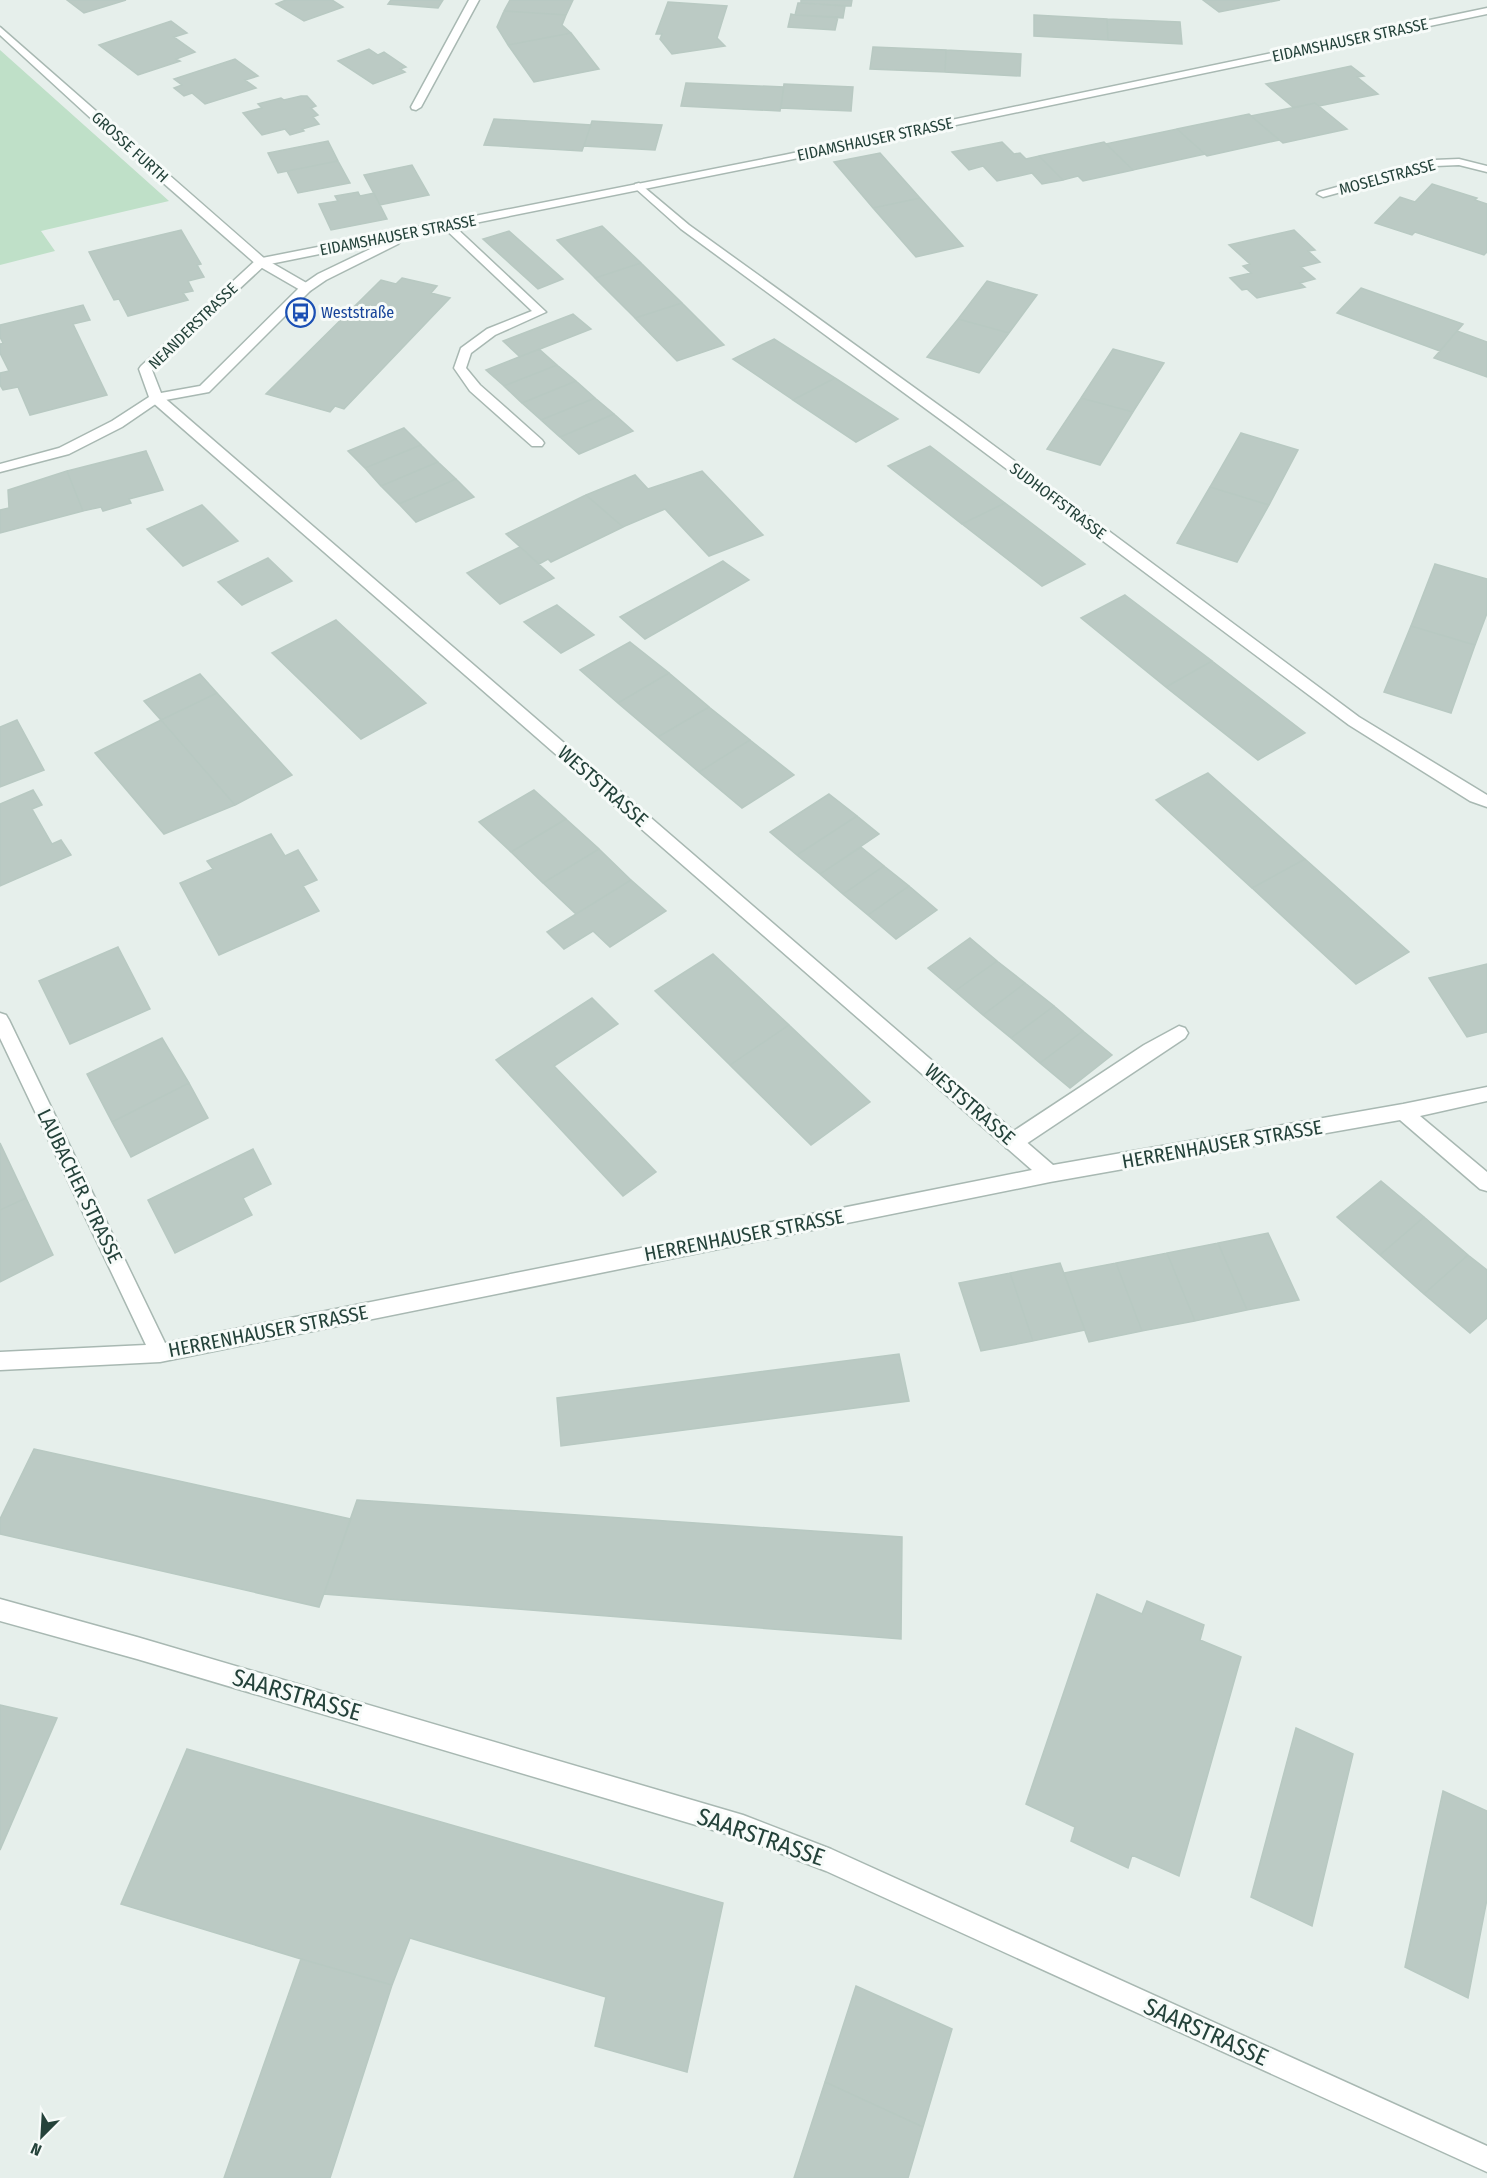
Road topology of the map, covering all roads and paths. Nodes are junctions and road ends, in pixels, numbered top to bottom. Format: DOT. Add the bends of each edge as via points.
graph roads {
  1 [pos="474,0"];
  2 [pos="1487,11"];
  3 [pos="0,30"];
  4 [pos="416,107"];
  5 [pos="1487,169"];
  6 [pos="639,186"];
  7 [pos="1323,194"];
  8 [pos="447,225"];
  9 [pos="415,232"];
  10 [pos="261,262"];
  11 [pos="306,288"];
  12 [pos="156,398"];
  13 [pos="537,443"];
  14 [pos="0,468"];
  15 [pos="1487,801"];
  16 [pos="0,1020"];
  17 [pos="1179,1033"];
  18 [pos="1487,1094"];
  19 [pos="1403,1112"];
  20 [pos="1013,1142"];
  21 [pos="1050,1174"];
  22 [pos="1487,1183"];
  23 [pos="160,1353"];
  24 [pos="0,1361"];
  25 [pos="0,1610"];
  26 [pos="1487,2159"];
  1 -- 4 [label="street"];
  2 -- 6 [label="street, EIDAMSHAUSER STRASSE"];
  3 -- 10 [label="street, GROSSE FURTH"];
  5 -- 7 [label="street, MOSELSTRASSE" via="1459,162 1434,163"];
  6 -- 8 [label="street, EIDAMSHAUSER STRASSE"];
  6 -- 15 [label="street, SUDHOFFSTRASSE" via="685,227 1354,720"];
  8 -- 9 [label="street, EIDAMSHAUSER STRASSE"];
  8 -- 13 [label="street" via="540,312 490,332 465,351 460,368 475,388"];
  9 -- 10 [label="street, EIDAMSHAUSER STRASSE"];
  9 -- 11 [label="street, NEANDERSTRASSE"];
  10 -- 11 [label="street, GROSSE FURTH"];
  10 -- 12 [label="street, NEANDERSTRASSE" via="145,369"];
  11 -- 12 [label="street, NEANDERSTRASSE" via="204,389"];
  12 -- 14 [label="street, NEANDERSTRASSE" via="117,424 64,451"];
  12 -- 20 [label="street, WESTSTRASSE"];
  16 -- 23 [label="street, LAUBACHER STRASSE"];
  17 -- 20 [label="street"];
  18 -- 19 [label="street, HERRENHAUSER STRASSE"];
  19 -- 21 [label="street, HERRENHAUSER STRASSE"];
  19 -- 22 [label="street"];
  20 -- 21 [label="street, WESTSTRASSE"];
  21 -- 23 [label="street, HERRENHAUSER STRASSE"];
  23 -- 24 [label="street, HERRENHAUSER STRASSE"];
  25 -- 26 [label="street, SAARSTRASSE" via="743,1827 831,1861"];
}
